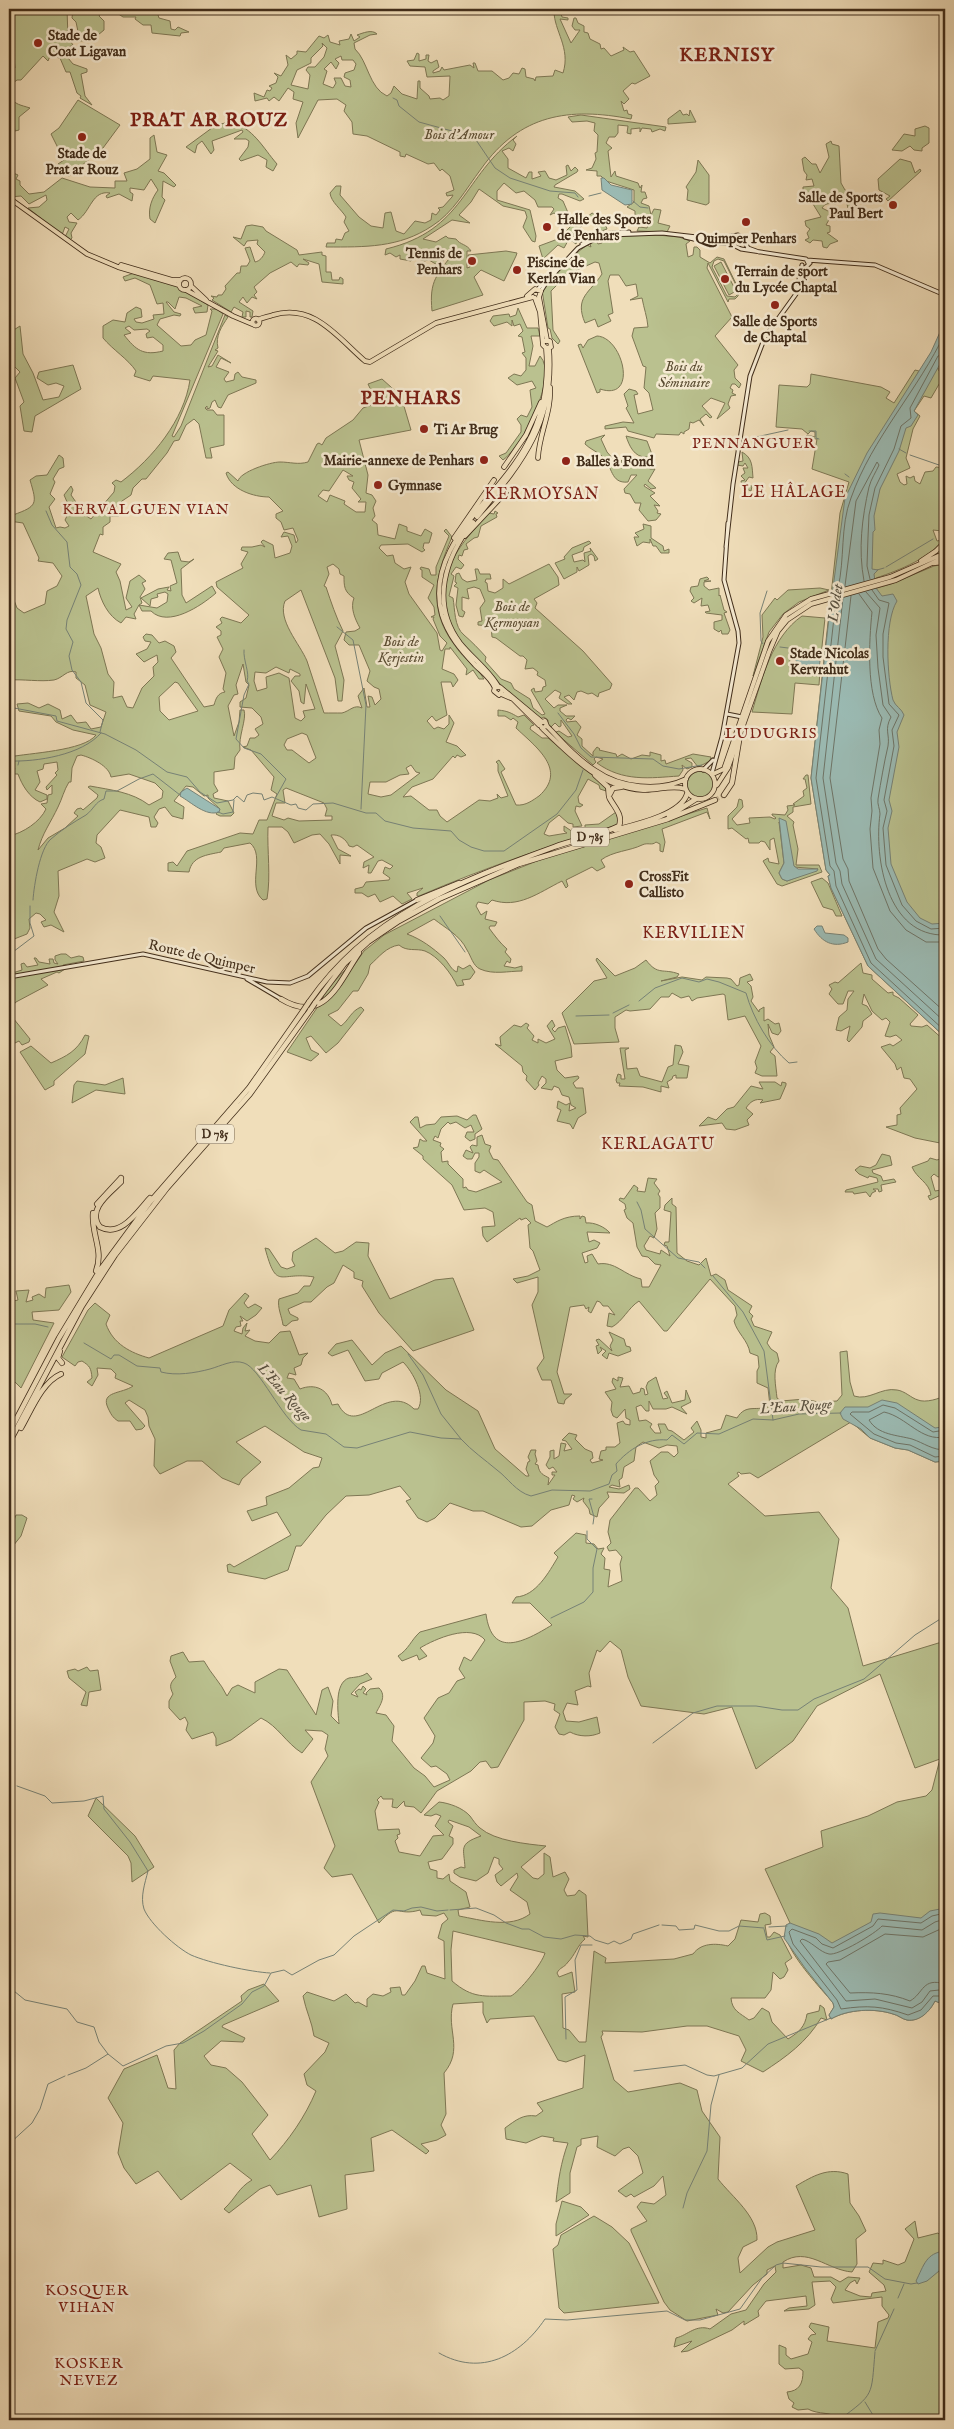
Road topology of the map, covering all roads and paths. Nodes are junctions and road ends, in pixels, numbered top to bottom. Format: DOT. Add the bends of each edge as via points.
graph roads {
  1 [pos="9,198"];
  2 [pos="680,235"];
  3 [pos="734,236"];
  4 [pos="744,242"];
  5 [pos="732,244"];
  6 [pos="737,247"];
  7 [pos="759,252"];
  8 [pos="102,261"];
  9 [pos="804,263"];
  10 [pos="181,280"];
  11 [pos="179,285"];
  12 [pos="191,286"];
  13 [pos="186,290"];
  14 [pos="539,290"];
  15 [pos="945,295"];
  16 [pos="535,296"];
  17 [pos="219,308"];
  18 [pos="546,340"];
  19 [pos="548,348"];
  20 [pos="550,380"];
  21 [pos="545,396"];
  22 [pos="538,458"];
  23 [pos="504,467"];
  24 [pos="494,480"];
  25 [pos="508,490"];
  26 [pos="459,541"];
  27 [pos="945,542"];
  28 [pos="450,549"];
  29 [pos="945,553"];
  30 [pos="945,556"];
  31 [pos="945,562"];
  32 [pos="928,565"];
  33 [pos="904,571"];
  34 [pos="886,580"];
  35 [pos="823,598"];
  36 [pos="497,687"];
  37 [pos="502,692"];
  38 [pos="726,714"];
  39 [pos="742,716"];
  40 [pos="540,723"];
  41 [pos="545,727"];
  42 [pos="740,735"];
  43 [pos="719,748"];
  44 [pos="703,770"];
  45 [pos="712,773"];
  46 [pos="595,775"];
  47 [pos="686,779"];
  48 [pos="717,785"];
  49 [pos="621,786"];
  50 [pos="686,792"];
  51 [pos="724,795"];
  52 [pos="609,797"];
  53 [pos="696,799"];
  54 [pos="715,800"];
  55 [pos="620,818"];
  56 [pos="641,822"];
  57 [pos="637,828"];
  58 [pos="538,853"];
  59 [pos="474,878"];
  60 [pos="416,900"];
  61 [pos="364,945"];
  62 [pos="241,976"];
  63 [pos="9,977"];
  64 [pos="281,998"];
  65 [pos="312,1002"];
  66 [pos="159,1192"];
  67 [pos="92,1282"];
  68 [pos="65,1338"];
  69 [pos="62,1363"];
  70 [pos="61,1374"];
  71 [pos="11,1435"];
  72 [pos="9,1443"];
  1 -- 8 [label="main road" via="73,246"];
  2 -- 3 [label="main road" via="712,239"];
  2 -- 5 [label="main road"];
  2 -- 14 [label="main road" via="601,234 578,248 550,274"];
  3 -- 4 [label="main road" via="742,236"];
  3 -- 5 [label="main road"];
  4 -- 6 [label="main road"];
  4 -- 7 [label="main road" via="748,248"];
  5 -- 6 [label="main road"];
  6 -- 7 [label="main road"];
  7 -- 9 [label="main road" via="797,258"];
  8 -- 10 [label="main road"];
  8 -- 11 [label="main road"];
  9 -- 15 [label="main road" via="875,265"];
  9 -- 38 [label="main road" via="794,298 766,336 748,384 726,547 725,586 739,638"];
  10 -- 11 [label="main road"];
  10 -- 12 [label="main road" via="189,280"];
  11 -- 13 [label="main road"];
  12 -- 13 [label="main road"];
  12 -- 17 [label="main road"];
  13 -- 17 [label="main road"];
  14 -- 16 [label="main road"];
  14 -- 16 [label="main road"];
  16 -- 17 [label="main road" via="432,323 371,362 365,361 319,321 307,315 287,312 255,321 242,320"];
  16 -- 18 [label="main road"];
  18 -- 19 [label="main road" via="543,345"];
  18 -- 19 [label="main road" via="552,343"];
  19 -- 20 [label="main road"];
  19 -- 21 [label="main road"];
  20 -- 22 [label="main road" via="551,397"];
  20 -- 26 [label="main road" via="543,417 530,448"];
  21 -- 23 [label="main road" via="526,435"];
  21 -- 28 [label="main road" via="525,449"];
  24 -- 28 [label="main road" via="456,534"];
  25 -- 26 [label="main road"];
  26 -- 36 [label="main road" via="444,576 445,610 460,642 489,673"];
  27 -- 33 [label="main road" via="934,554"];
  28 -- 36 [label="main road" via="440,583 442,616 456,644"];
  29 -- 33 [label="main road"];
  30 -- 32 [label="main road"];
  31 -- 32 [label="main road"];
  32 -- 34 [label="main road"];
  33 -- 34 [label="main road"];
  34 -- 35 [label="main road"];
  35 -- 39 [label="main road" via="798,606 775,629"];
  35 -- 42 [label="main road" via="800,609 778,632"];
  36 -- 37 [label="main road"];
  36 -- 37 [label="main road" via="495,693"];
  37 -- 40 [label="main road"];
  38 -- 39 [label="main road"];
  38 -- 43 [label="main road"];
  39 -- 45 [label="main road" via="724,769"];
  40 -- 41 [label="main road"];
  40 -- 41 [label="main road" via="545,721"];
  41 -- 46 [label="main road"];
  41 -- 47 [label="main road" via="603,775 643,787"];
  42 -- 48 [label="main road"];
  42 -- 51 [label="highway" via="732,783"];
  43 -- 44 [label="main road"];
  43 -- 45 [label="main road"];
  44 -- 45 [label="main road"];
  44 -- 47 [label="main road" via="693,772"];
  45 -- 48 [label="main road"];
  46 -- 49 [label="main road"];
  46 -- 52 [label="highway" via="607,786"];
  47 -- 50 [label="main road"];
  48 -- 53 [label="main road" via="710,795"];
  49 -- 50 [label="main road" via="646,790 677,786"];
  49 -- 52 [label="highway" via="612,789"];
  50 -- 53 [label="main road"];
  50 -- 56 [label="highway, D 785" via="684,800 676,808"];
  52 -- 55 [label="highway"];
  53 -- 57 [label="highway, D 785" via="669,816"];
  54 -- 57 [label="highway, D 785"];
  55 -- 56 [label="highway" via="625,823"];
  55 -- 58 [label="highway" via="617,827"];
  56 -- 58 [label="highway, D 785"];
  57 -- 61 [label="highway, D 785" via="493,874 408,916"];
  58 -- 59 [label="highway, D 785"];
  59 -- 60 [label="highway"];
  59 -- 65 [label="highway, D 785" via="415,907 372,934 337,967"];
  60 -- 62 [label="main road, Route de Quimper" via="361,931 308,976 293,983 277,984"];
  61 -- 64 [label="highway" via="328,999 303,1006"];
  61 -- 65 [label="highway, D 785"];
  62 -- 63 [label="main road, Route de Quimper" via="149,954 130,954"];
  62 -- 64 [label="main road"];
  65 -- 66 [label="highway, D 785, bridge" via="249,1088"];
  65 -- 68 [label="highway, D 785, bridge" via="311,1009 250,1094 125,1241 93,1287"];
  66 -- 67 [label="highway, D 785"];
  66 -- 67 [label="highway" via="123,1226 114,1230 98,1225 95,1214 121,1178 97,1203 92,1218 100,1258"];
  67 -- 71 [label="highway, D 785"];
  68 -- 69 [label="highway" via="58,1356"];
  68 -- 71 [label="highway, D 785"];
  70 -- 71 [label="highway" via="46,1387 18,1433"];
  71 -- 72 [label="highway, D 785"];
}
